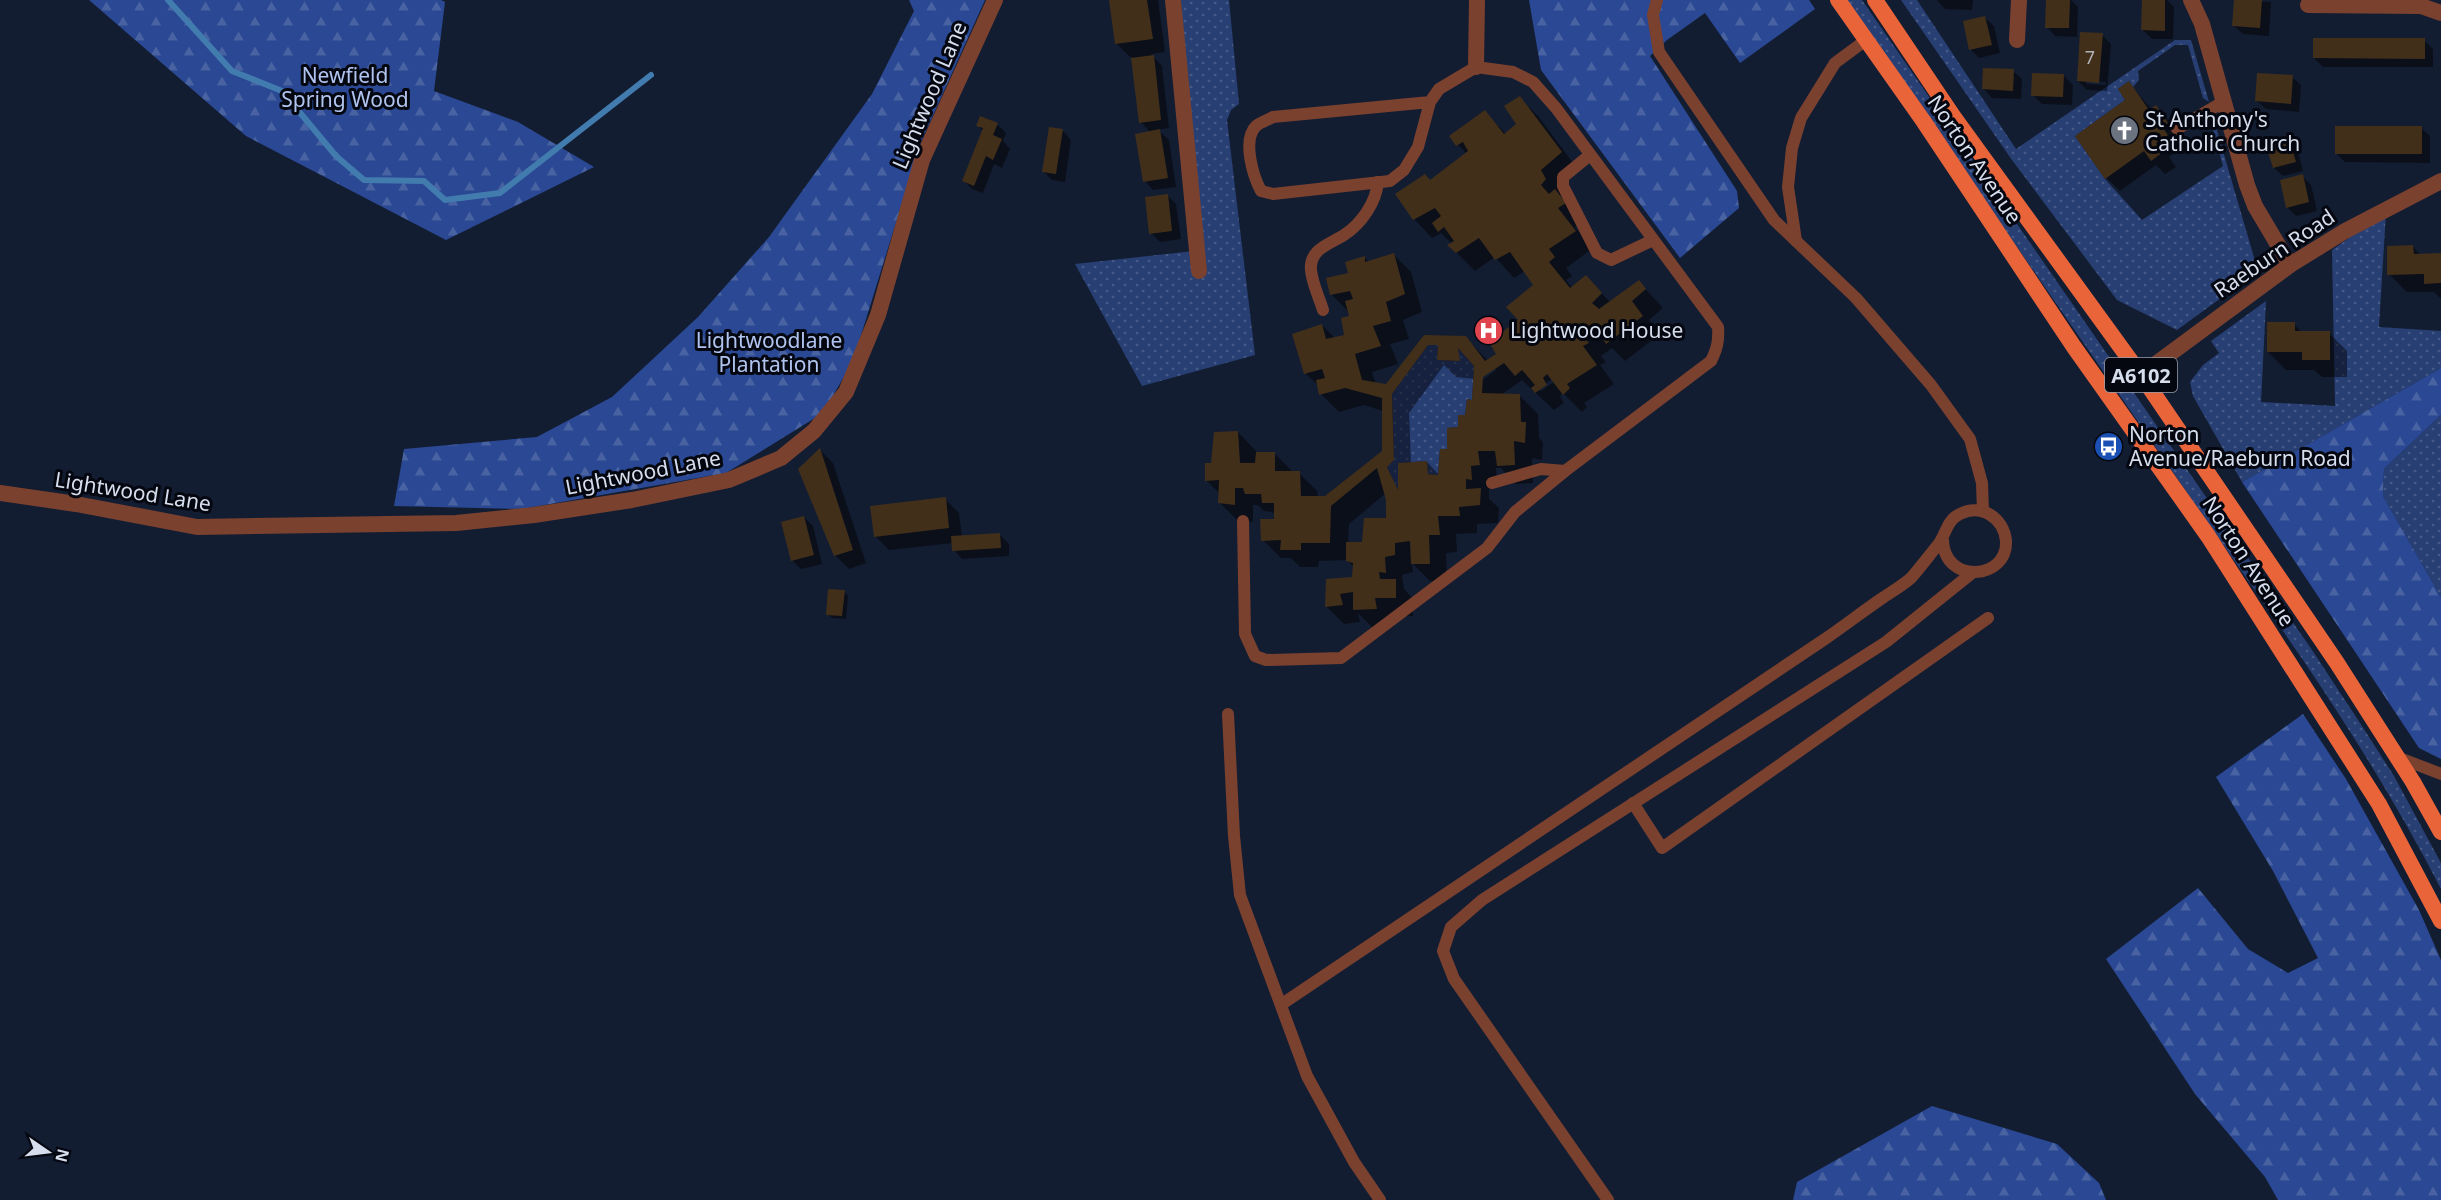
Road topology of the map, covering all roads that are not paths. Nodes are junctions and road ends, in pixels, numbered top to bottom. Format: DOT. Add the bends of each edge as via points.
graph roads {
  1 [pos="995,0"];
  2 [pos="1173,0"];
  3 [pos="1477,0"];
  4 [pos="1657,0"];
  5 [pos="1838,0"];
  6 [pos="1875,0"];
  7 [pos="2019,0"];
  8 [pos="2191,0"];
  9 [pos="2340,2"];
  10 [pos="2308,5"];
  11 [pos="2441,13"];
  12 [pos="1866,40"];
  13 [pos="2017,40"];
  14 [pos="1476,68"];
  15 [pos="1430,102"];
  16 [pos="2223,102"];
  17 [pos="2177,129"];
  18 [pos="1590,155"];
  19 [pos="2441,181"];
  20 [pos="1378,182"];
  21 [pos="1653,240"];
  22 [pos="1796,241"];
  23 [pos="2290,265"];
  24 [pos="1199,271"];
  25 [pos="1323,310"];
  26 [pos="2141,375"];
  27 [pos="1565,471"];
  28 [pos="1492,483"];
  29 [pos="0,493"];
  30 [pos="1983,511"];
  31 [pos="1242,521"];
  32 [pos="1943,540"];
  33 [pos="1972,573"];
  34 [pos="1988,618"];
  35 [pos="1228,714"];
  36 [pos="2397,757"];
  37 [pos="2441,774"];
  38 [pos="1633,803"];
  39 [pos="2441,832"];
  40 [pos="2441,921"];
  41 [pos="1282,1004"];
  42 [pos="1380,1200"];
  43 [pos="1608,1200"];
  1 -- 29 [label="street, Lightwood Lane" via="922,160 878,315 846,392 814,431 781,458 729,480 632,500 456,523 197,527"];
  2 -- 24 [label="street"];
  3 -- 14 [label="street"];
  4 -- 22 [label="lane" via="1653,15 1659,52 1774,220"];
  5 -- 12 [label="highway, Norton Avenue / A6102"];
  6 -- 26 [label="highway, Norton Avenue / A6102" via="1953,116"];
  7 -- 13 [label="street"];
  8 -- 16 [label="street" via="2202,24"];
  9 -- 10 [label="street"];
  9 -- 11 [label="street" via="2421,6"];
  12 -- 22 [label="lane" via="1835,63 1801,118 1792,148 1788,187"];
  12 -- 40 [label="highway, Norton Avenue / A6102" via="2074,347 2208,536 2379,804"];
  14 -- 15 [label="lane" via="1455,77"];
  14 -- 18 [label="lane" via="1513,72 1533,82"];
  15 -- 20 [label="lane" via="1418,147 1404,170 1390,181"];
  15 -- 20 [label="lane" via="1273,117 1256,126 1251,135 1251,165 1261,190 1273,194"];
  16 -- 17 [label="lane"];
  16 -- 23 [label="street" via="2255,206"];
  18 -- 21 [label="lane"];
  18 -- 21 [label="lane" via="1563,177 1563,186 1597,253 1611,260"];
  19 -- 23 [label="street, Raeburn Road"];
  20 -- 25 [label="lane" via="1377,194 1366,213 1345,235 1314,253 1311,268"];
  21 -- 27 [label="lane" via="1718,327 1715,352 1711,362"];
  22 -- 30 [label="lane" via="1856,298 1931,385 1970,439 1982,483"];
  23 -- 26 [label="street, Raeburn Road"];
  26 -- 36 [label="highway, Norton Avenue / A6102"];
  27 -- 28 [label="lane" via="1541,469"];
  27 -- 31 [label="lane" via="1515,512 1487,548 1341,658 1266,660 1255,656 1245,634"];
  30 -- 32 [label="lane" via="1959,514 1951,521"];
  30 -- 33 [label="lane" via="2001,524 2005,549 2001,559 1989,569"];
  32 -- 33 [label="lane" via="1954,565"];
  32 -- 41 [label="lane" via="1909,579 1825,639"];
  33 -- 38 [label="lane" via="1886,642"];
  34 -- 38 [label="lane" via="1662,848"];
  35 -- 41 [label="lane" via="1240,895"];
  36 -- 37 [label="lane"];
  36 -- 39 [label="highway, Norton Avenue / A6102"];
  38 -- 43 [label="lane" via="1482,900 1451,927 1443,951 1454,979"];
  41 -- 42 [label="lane" via="1307,1076 1354,1162"];
}
